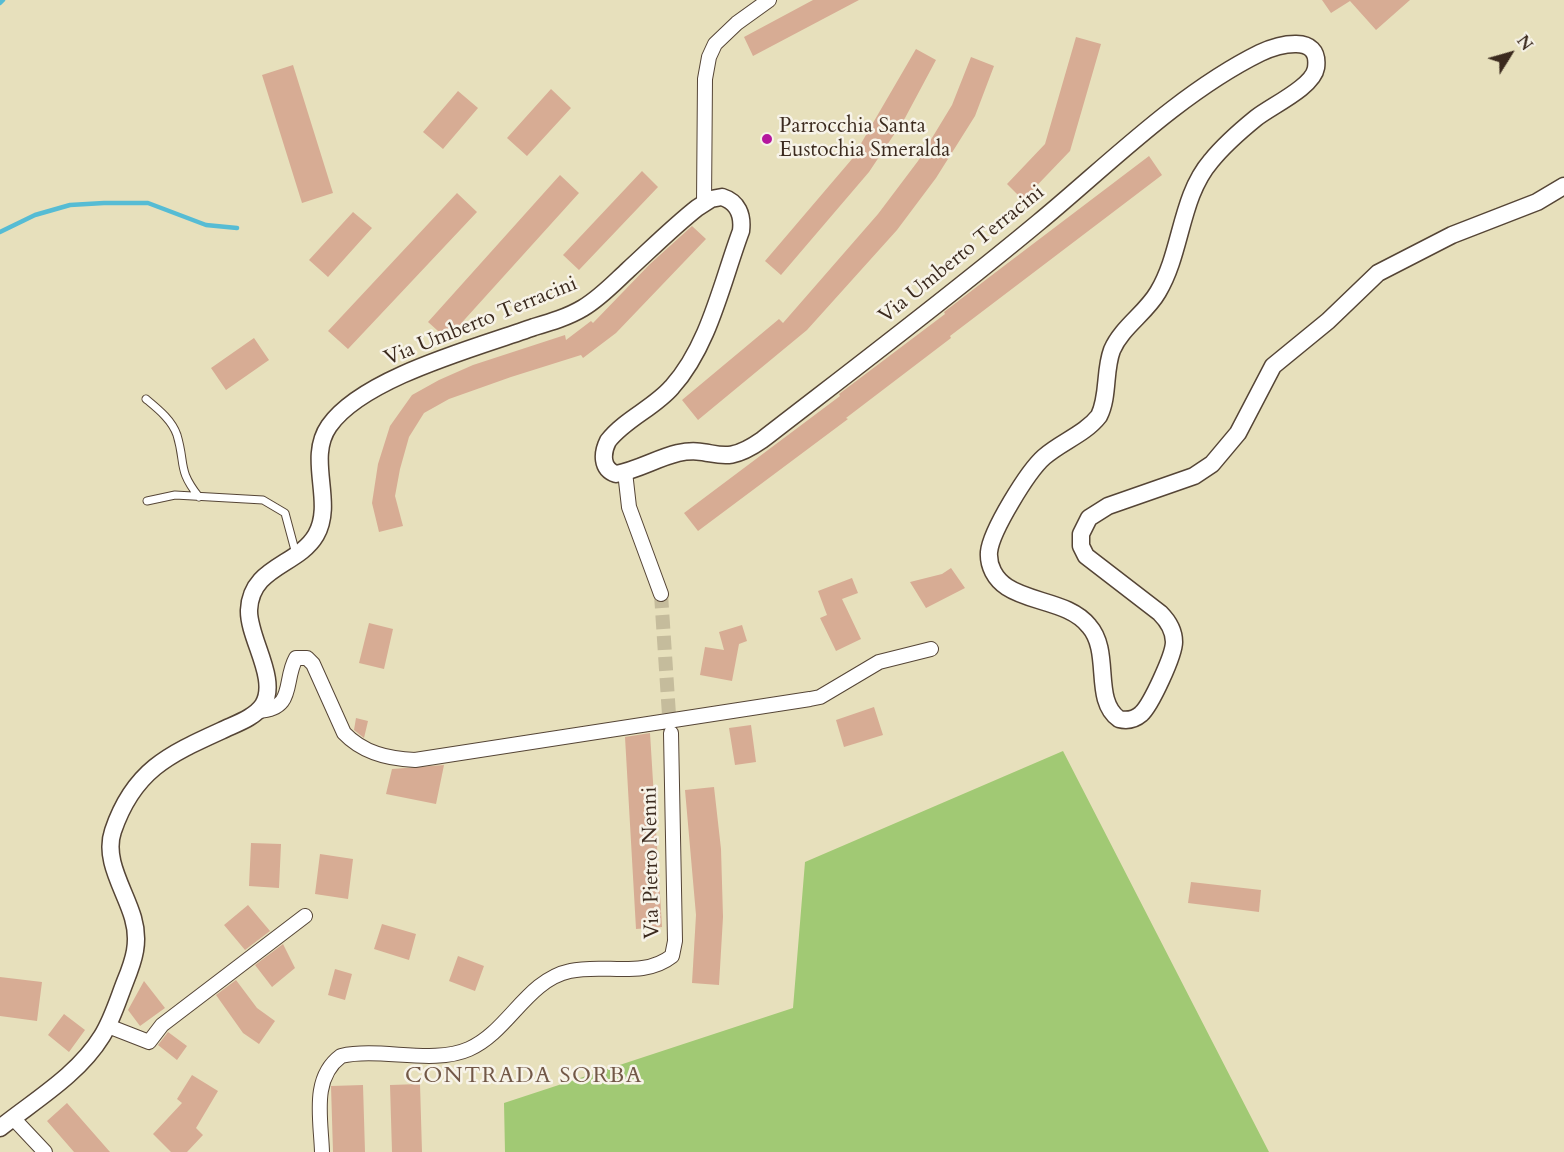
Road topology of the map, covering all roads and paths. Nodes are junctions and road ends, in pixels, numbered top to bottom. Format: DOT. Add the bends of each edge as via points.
graph roads {
  1 [pos="769,0"];
  2 [pos="1564,186"];
  3 [pos="704,203"];
  4 [pos="146,399"];
  5 [pos="626,472"];
  6 [pos="199,497"];
  7 [pos="147,501"];
  8 [pos="296,554"];
  9 [pos="661,594"];
  10 [pos="931,649"];
  11 [pos="258,711"];
  12 [pos="670,733"];
  13 [pos="305,916"];
  14 [pos="108,1026"];
  15 [pos="7,1123"];
  16 [pos="45,1152"];
  17 [pos="322,1152"];
  1 -- 3 [label="street" via="737,23 715,44 709,57 705,79"];
  2 -- 5 [label="street, Via Umberto Terracini" via="1526,208 1452,235 1378,273 1273,366 1238,433 1212,464 1194,476 1108,506 1089,518 1081,546 1086,556 1160,613 1174,636 1173,653 1146,706 1135,718 1124,720 1114,716 1107,706 1101,650 1089,626 1074,614 1003,584 991,567 990,547 1034,468 1099,416 1114,346 1159,290 1174,257 1196,186 1208,164 1256,118 1308,83 1316,69 1313,54 1305,46 1293,43 1265,51 1207,85 950,295 750,449 726,457 677,453"];
  3 -- 5 [label="street" via="717,197 731,201 740,213 741,231 689,365 666,393 606,444 606,467 612,473"];
  3 -- 8 [label="street, Via Umberto Terracini" via="583,308 423,366 375,389 343,411 329,425 321,446 320,528 312,542"];
  4 -- 6 [label="lane" via="177,435 184,476"];
  5 -- 9 [label="street" via="630,507"];
  6 -- 7 [label="lane" via="175,495"];
  6 -- 8 [label="lane" via="263,500 276,505 285,513"];
  8 -- 11 [label="street, Via Umberto Terracini" via="261,578 251,598 250,627 267,683 266,701"];
  10 -- 11 [label="street" via="879,662 820,697 414,760 371,753 351,741 307,658 296,658 282,703 271,711"];
  11 -- 14 [label="street" via="159,761 138,782 124,804 111,834 110,849 138,941"];
  12 -- 17 [label="street, Via Pietro Nenni" via="675,941 672,957 654,968 569,971 535,991 485,1040 457,1054 341,1056 324,1074 320,1089"];
  13 -- 14 [label="street" via="162,1025 149,1042"];
  14 -- 15 [label="street" via="86,1058"];
  15 -- 16 [label="street"];
}
